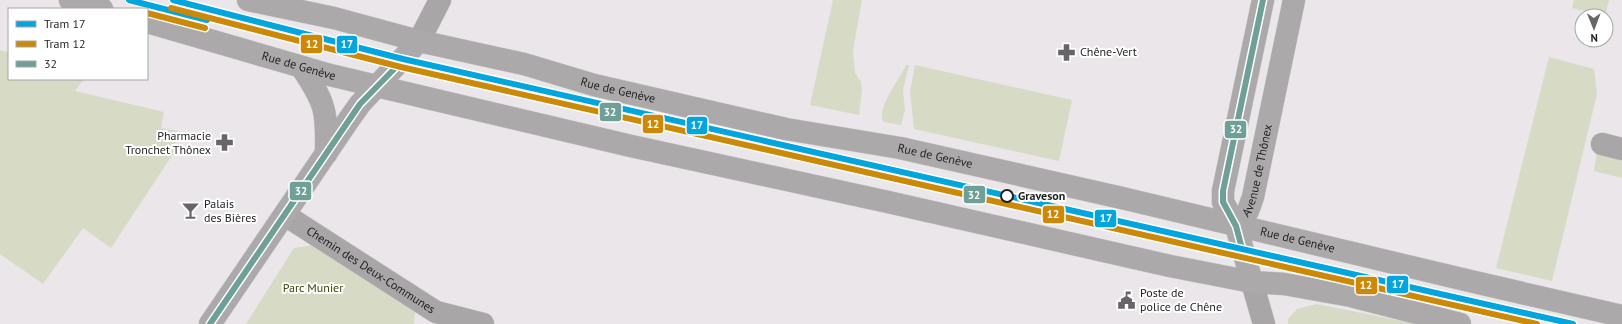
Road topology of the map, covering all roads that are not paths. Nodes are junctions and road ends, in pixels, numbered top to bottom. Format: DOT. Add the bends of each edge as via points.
graph roads {
  1 [pos="70,0"];
  2 [pos="248,0"];
  3 [pos="440,0"];
  4 [pos="1264,0"];
  5 [pos="1294,0"];
  6 [pos="98,8"];
  7 [pos="148,22"];
  8 [pos="419,41"];
  9 [pos="302,68"];
  10 [pos="376,86"];
  11 [pos="326,154"];
  12 [pos="285,215"];
  13 [pos="1236,226"];
  14 [pos="1252,282"];
  15 [pos="1622,316"];
  16 [pos="210,324"];
  17 [pos="484,324"];
  18 [pos="1264,324"];
  19 [pos="1460,324"];
  1 -- 6 [label="main road"];
  2 -- 8 [label="main road, Rue de Genève" via="334,18"];
  3 -- 8 [label="street"];
  4 -- 13 [label="main road, Avenue de Thônex" via="1223,190 1223,202"];
  5 -- 13 [label="main road, Avenue de Thônex" via="1253,197 1248,211"];
  7 -- 9 [label="main road, Rue de Genève"];
  8 -- 10 [label="main road"];
  8 -- 13 [label="main road, Rue de Genève" via="524,64 594,85 770,125 900,148"];
  9 -- 10 [label="main road, Rue de Genève"];
  9 -- 11 [label="main road" via="315,87 325,109"];
  10 -- 11 [label="main road" via="360,104"];
  10 -- 14 [label="main road, Rue de Genève" via="631,146"];
  11 -- 12 [label="main road"];
  12 -- 16 [label="main road"];
  12 -- 17 [label="street, Chemin des Deux-Communes" via="436,312"];
  13 -- 14 [label="main road"];
  13 -- 15 [label="main road, Rue de Genève"];
  14 -- 18 [label="street"];
  14 -- 19 [label="main road, Rue de Genève" via="1284,284 1351,296"];
}
